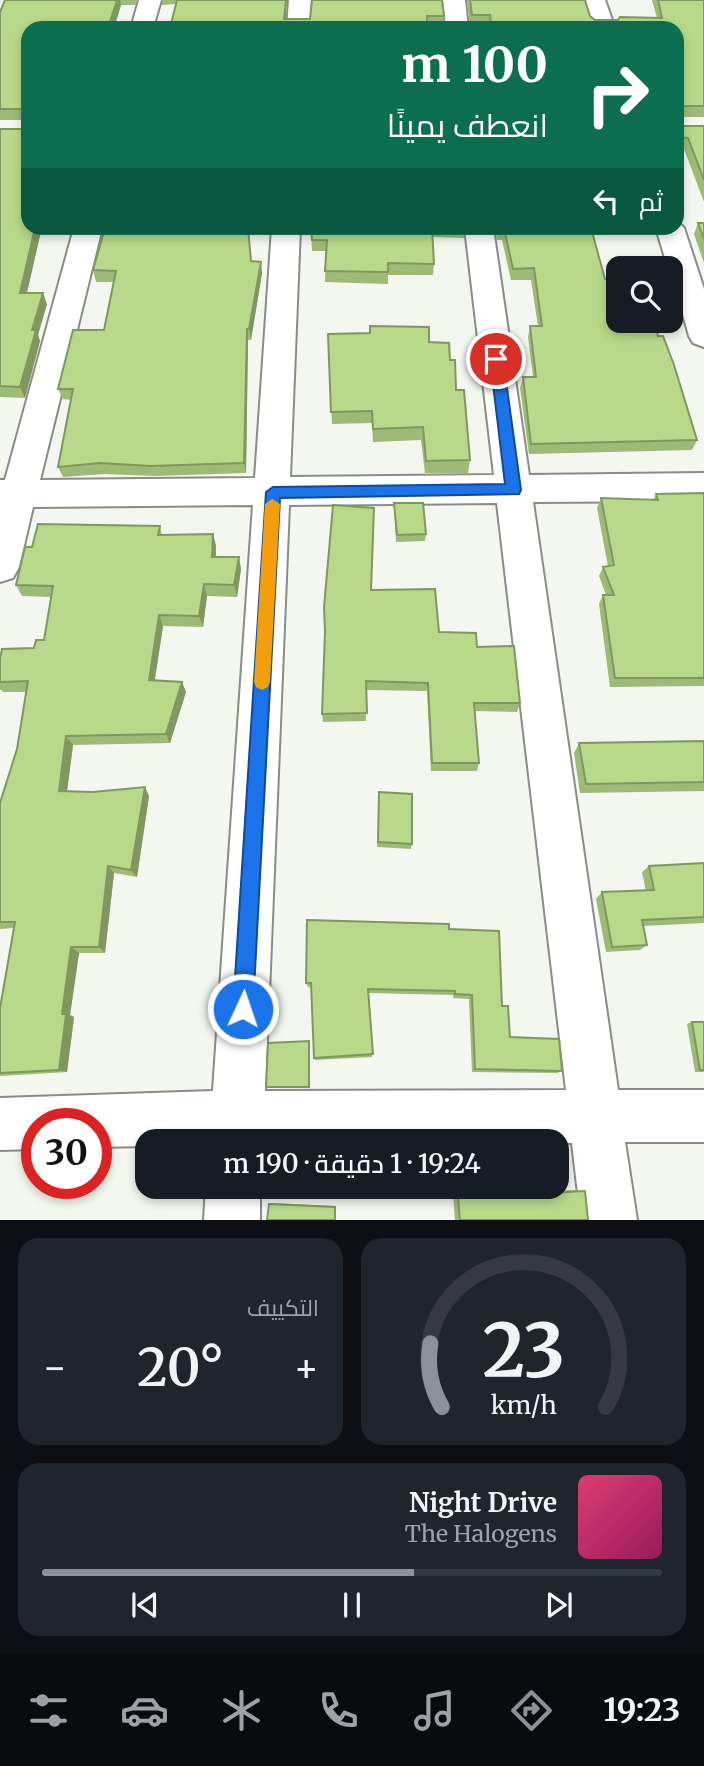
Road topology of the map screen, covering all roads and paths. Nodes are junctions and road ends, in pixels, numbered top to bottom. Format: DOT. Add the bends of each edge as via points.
graph roads {
  1 [pos="150,0"];
  2 [pos="300,0"];
  3 [pos="454,0"];
  4 [pos="594,0"];
  5 [pos="144,21"];
  6 [pos="298,21"];
  7 [pos="456,21"];
  8 [pos="602,21"];
  9 [pos="86,235"];
  10 [pos="286,235"];
  11 [pos="480,235"];
  12 [pos="672,235"];
  13 [pos="704,336"];
  14 [pos="704,487"];
  15 [pos="513,490"];
  16 [pos="273,492"];
  17 [pos="9,494"];
  18 [pos="0,567"];
  19 [pos="594,1116"];
  20 [pos="704,1116"];
  21 [pos="0,1124"];
  22 [pos="236,1129"];
  23 [pos="233,1199"];
  24 [pos="232,1220"];
  25 [pos="609,1220"];
  1 -- 5 [label="street"];
  2 -- 6 [label="street"];
  3 -- 7 [label="street"];
  4 -- 8 [label="street"];
  9 -- 17 [label="street"];
  10 -- 16 [label="street"];
  11 -- 15 [label="street"];
  12 -- 13 [label="street"];
  14 -- 15 [label="street"];
  15 -- 16 [label="street"];
  15 -- 19 [label="street"];
  16 -- 17 [label="street"];
  16 -- 22 [label="street"];
  17 -- 18 [label="street"];
  19 -- 20 [label="street"];
  19 -- 22 [label="street"];
  19 -- 25 [label="street"];
  21 -- 22 [label="street"];
  23 -- 24 [label="street"];
}
